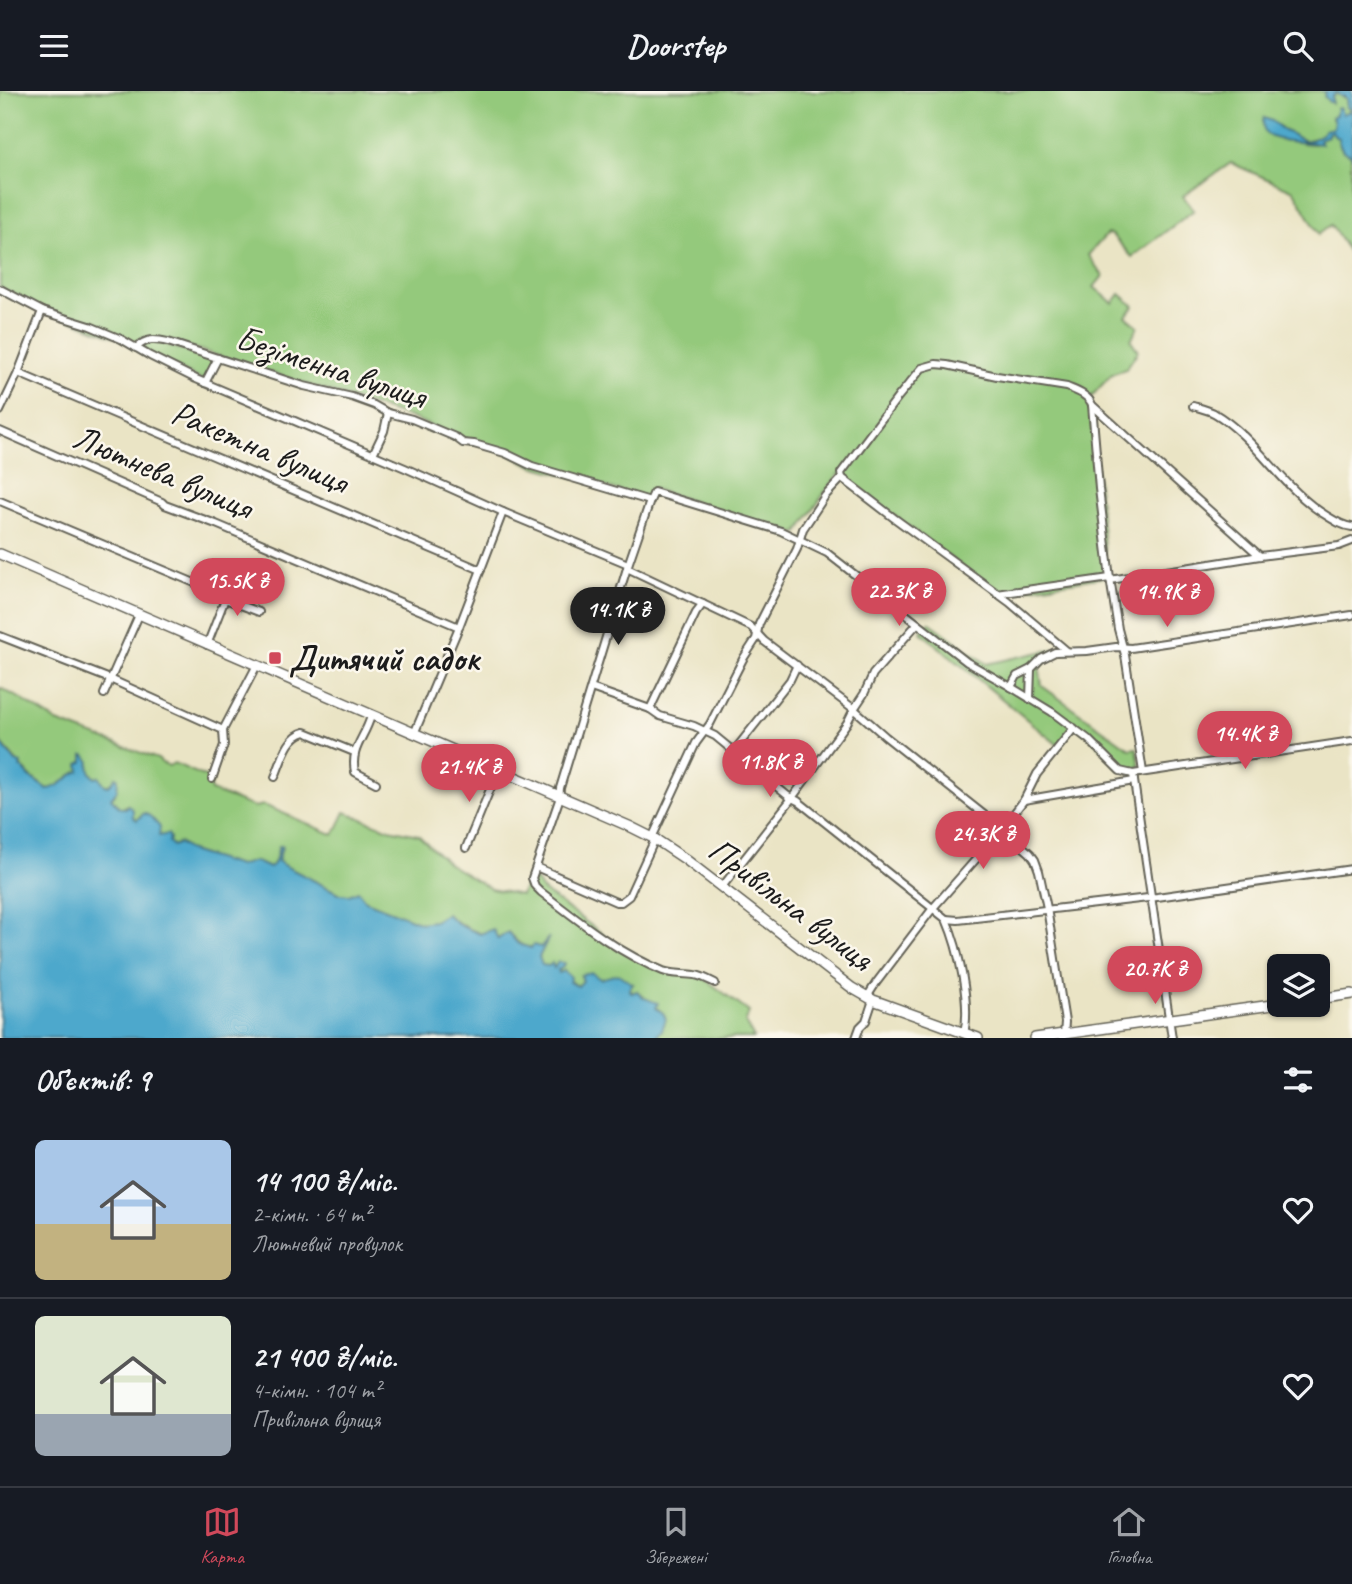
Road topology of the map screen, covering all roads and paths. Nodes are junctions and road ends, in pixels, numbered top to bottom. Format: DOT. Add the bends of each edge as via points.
graph roads {
  1 [pos="0,289"];
  2 [pos="42,311"];
  3 [pos="136,348"];
  4 [pos="218,358"];
  5 [pos="18,373"];
  6 [pos="205,383"];
  7 [pos="1092,405"];
  8 [pos="1193,406"];
  9 [pos="0,411"];
  10 [pos="388,413"];
  11 [pos="0,431"];
  12 [pos="373,454"];
  13 [pos="842,478"];
  14 [pos="0,501"];
  15 [pos="650,501"];
  16 [pos="503,512"];
  17 [pos="1352,527"];
  18 [pos="800,541"];
  19 [pos="1352,541"];
  20 [pos="0,554"];
  21 [pos="1260,556"];
  22 [pos="628,566"];
  23 [pos="481,570"];
  24 [pos="1110,579"];
  25 [pos="997,594"];
  26 [pos="225,599"];
  27 [pos="703,604"];
  28 [pos="259,612"];
  29 [pos="139,615"];
  30 [pos="1352,615"];
  31 [pos="917,624"];
  32 [pos="458,628"];
  33 [pos="757,632"];
  34 [pos="0,636"];
  35 [pos="207,645"];
  36 [pos="1123,647"];
  37 [pos="1067,651"];
  38 [pos="257,665"];
  39 [pos="797,665"];
  40 [pos="1031,669"];
  41 [pos="110,679"];
  42 [pos="1011,687"];
  43 [pos="591,688"];
  44 [pos="104,694"];
  45 [pos="1030,699"];
  46 [pos="650,709"];
  47 [pos="854,709"];
  48 [pos="371,716"];
  49 [pos="1074,728"];
  50 [pos="223,730"];
  51 [pos="705,732"];
  52 [pos="414,734"];
  53 [pos="1352,741"];
  54 [pos="734,751"];
  55 [pos="354,752"];
  56 [pos="498,770"];
  57 [pos="1143,772"];
  58 [pos="275,777"];
  59 [pos="1134,778"];
  60 [pos="212,779"];
  61 [pos="376,783"];
  62 [pos="559,795"];
  63 [pos="791,798"];
  64 [pos="1024,800"];
  65 [pos="1002,829"];
  66 [pos="654,838"];
  67 [pos="466,848"];
  68 [pos="536,867"];
  69 [pos="1352,869"];
  70 [pos="722,887"];
  71 [pos="1150,897"];
  72 [pos="933,908"];
  73 [pos="1046,908"];
  74 [pos="946,919"];
  75 [pos="715,983"];
  76 [pos="1352,994"];
  77 [pos="1330,997"];
  78 [pos="870,998"];
  79 [pos="1267,1006"];
  80 [pos="1169,1019"];
  81 [pos="964,1034"];
  82 [pos="1064,1036"];
  83 [pos="856,1038"];
  84 [pos="978,1038"];
  85 [pos="1035,1038"];
  86 [pos="1172,1038"];
  1 -- 2 [label="street"];
  2 -- 3 [label="street" via="100,330"];
  2 -- 5 [label="street"];
  3 -- 4 [label="street, Безіменна вулиця" via="159,339"];
  3 -- 6 [label="street"];
  4 -- 6 [label="street"];
  4 -- 10 [label="street, Безіменна вулиця" via="352,397"];
  5 -- 9 [label="street"];
  5 -- 23 [label="street, Ракетна вулиця"];
  6 -- 12 [label="street"];
  7 -- 13 [label="street" via="1089,398 1067,387 947,365 922,368 841,473"];
  7 -- 21 [label="street"];
  7 -- 24 [label="street"];
  8 -- 17 [label="street" via="1213,413 1242,435 1309,505"];
  10 -- 12 [label="street"];
  10 -- 15 [label="street, Безіменна вулиця" via="532,467"];
  11 -- 32 [label="street, Лютнева вулиця"];
  12 -- 16 [label="street"];
  13 -- 18 [label="street" via="803,529"];
  13 -- 25 [label="street"];
  14 -- 26 [label="street"];
  15 -- 18 [label="street" via="654,492"];
  15 -- 22 [label="street"];
  16 -- 22 [label="street"];
  16 -- 23 [label="street"];
  18 -- 31 [label="street" via="827,553"];
  18 -- 33 [label="street"];
  19 -- 21 [label="street"];
  20 -- 29 [label="street, Привільна вулиця"];
  21 -- 24 [label="street"];
  22 -- 27 [label="street"];
  22 -- 43 [label="street"];
  23 -- 32 [label="street"];
  24 -- 25 [label="street"];
  24 -- 36 [label="street"];
  25 -- 37 [label="street"];
  26 -- 28 [label="street"];
  26 -- 35 [label="street"];
  27 -- 33 [label="street"];
  27 -- 46 [label="street"];
  29 -- 35 [label="street, Привільна вулиця"];
  29 -- 41 [label="street"];
  30 -- 36 [label="street"];
  31 -- 42 [label="street" via="967,663"];
  31 -- 47 [label="street" via="873,674"];
  32 -- 52 [label="street"];
  33 -- 39 [label="street"];
  33 -- 51 [label="street"];
  34 -- 41 [label="street"];
  35 -- 38 [label="street, Привільна вулиця"];
  36 -- 37 [label="street"];
  36 -- 57 [label="street"];
  37 -- 40 [label="street" via="1055,652"];
  38 -- 48 [label="street, Привільна вулиця"];
  38 -- 50 [label="street"];
  39 -- 47 [label="street"];
  39 -- 54 [label="street"];
  40 -- 42 [label="street" via="1017,676"];
  40 -- 45 [label="street"];
  41 -- 44 [label="street"];
  41 -- 50 [label="street"];
  42 -- 45 [label="street"];
  43 -- 46 [label="street"];
  43 -- 62 [label="street"];
  45 -- 49 [label="street"];
  46 -- 51 [label="street"];
  47 -- 63 [label="street"];
  47 -- 65 [label="street"];
  48 -- 52 [label="street, Привільна вулиця"];
  48 -- 55 [label="street"];
  49 -- 59 [label="street" via="1120,771"];
  49 -- 64 [label="street" via="1037,774"];
  50 -- 60 [label="street" via="224,745"];
  51 -- 54 [label="street"];
  51 -- 66 [label="street"];
  52 -- 56 [label="street, Привільна вулиця"];
  53 -- 57 [label="street"];
  54 -- 63 [label="street"];
  55 -- 58 [label="street" via="305,731 298,733"];
  55 -- 61 [label="street" via="355,772"];
  56 -- 62 [label="street, Привільна вулиця"];
  56 -- 67 [label="street"];
  57 -- 59 [label="street"];
  59 -- 64 [label="street"];
  59 -- 71 [label="street"];
  62 -- 66 [label="street, Привільна вулиця"];
  62 -- 68 [label="street"];
  63 -- 70 [label="street"];
  63 -- 72 [label="street"];
  64 -- 65 [label="street"];
  65 -- 72 [label="street"];
  65 -- 73 [label="street" via="1035,860"];
  66 -- 68 [label="street" via="629,896 621,902"];
  66 -- 70 [label="street, Привільна вулиця"];
  68 -- 75 [label="street" via="535,886 602,938 665,971"];
  69 -- 71 [label="street"];
  70 -- 78 [label="street, Привільна вулиця"];
  71 -- 73 [label="street"];
  71 -- 80 [label="street"];
  72 -- 74 [label="street"];
  72 -- 78 [label="street" via="876,983"];
  73 -- 74 [label="street"];
  73 -- 82 [label="street"];
  74 -- 81 [label="street" via="961,965 967,1021"];
  76 -- 77 [label="street"];
  78 -- 81 [label="street, Привільна вулиця"];
  78 -- 83 [label="street" via="866,1021"];
  79 -- 80 [label="street"];
  80 -- 82 [label="street"];
  80 -- 86 [label="street"];
  81 -- 84 [label="street, Привільна вулиця"];
  82 -- 85 [label="street"];
}
